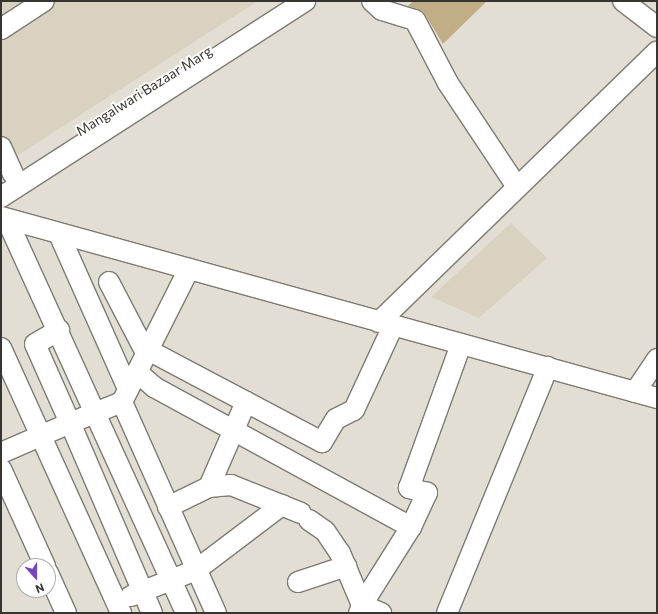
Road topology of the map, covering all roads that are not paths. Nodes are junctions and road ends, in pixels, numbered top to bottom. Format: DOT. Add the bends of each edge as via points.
graph roads {
  1 [pos="44,1"];
  2 [pos="287,1"];
  3 [pos="305,1"];
  4 [pos="372,1"];
  5 [pos="623,1"];
  6 [pos="657,27"];
  7 [pos="1,29"];
  8 [pos="657,52"];
  9 [pos="1,147"];
  10 [pos="7,177"];
  11 [pos="517,187"];
  12 [pos="1,197"];
  13 [pos="4,218"];
  14 [pos="59,234"];
  15 [pos="189,269"];
  16 [pos="109,282"];
  17 [pos="386,324"];
  18 [pos="59,330"];
  19 [pos="461,344"];
  20 [pos="1,348"];
  21 [pos="147,352"];
  22 [pos="657,359"];
  23 [pos="548,367"];
  24 [pos="137,372"];
  25 [pos="635,392"];
  26 [pos="125,396"];
  27 [pos="657,398"];
  28 [pos="246,402"];
  29 [pos="97,412"];
  30 [pos="70,423"];
  31 [pos="234,430"];
  32 [pos="41,436"];
  33 [pos="1,453"];
  34 [pos="1,469"];
  35 [pos="209,487"];
  36 [pos="282,505"];
  37 [pos="168,507"];
  38 [pos="411,527"];
  39 [pos="41,558"];
  40 [pos="346,566"];
  41 [pos="196,570"];
  42 [pos="172,579"];
  43 [pos="298,582"];
  44 [pos="56,591"];
  45 [pos="143,591"];
  46 [pos="118,607"];
  47 [pos="361,609"];
  48 [pos="66,613"];
  49 [pos="152,613"];
  50 [pos="186,613"];
  51 [pos="216,613"];
  52 [pos="381,613"];
  53 [pos="447,613"];
  1 -- 7 [label="street"];
  2 -- 10 [label="street, Mangalwari Bazaar Marg"];
  3 -- 12 [label="street"];
  4 -- 11 [label="street" via="382,10 415,20 448,83"];
  5 -- 6 [label="street"];
  8 -- 11 [label="street"];
  9 -- 10 [label="street"];
  11 -- 17 [label="street"];
  13 -- 14 [label="street"];
  13 -- 18 [label="street"];
  14 -- 15 [label="street"];
  14 -- 26 [label="street"];
  15 -- 17 [label="street"];
  15 -- 21 [label="street"];
  16 -- 21 [label="street"];
  17 -- 19 [label="street"];
  17 -- 28 [label="street" via="354,410 336,419 322,442"];
  18 -- 29 [label="street"];
  18 -- 30 [label="street" via="35,344"];
  19 -- 23 [label="street"];
  19 -- 38 [label="street" via="409,488 427,494"];
  20 -- 32 [label="street"];
  21 -- 24 [label="street"];
  21 -- 28 [label="street"];
  22 -- 25 [label="street"];
  23 -- 25 [label="street"];
  23 -- 53 [label="street"];
  24 -- 26 [label="street"];
  24 -- 31 [label="street" via="154,386"];
  25 -- 27 [label="street"];
  26 -- 29 [label="street"];
  26 -- 37 [label="street"];
  28 -- 31 [label="street"];
  29 -- 30 [label="street"];
  29 -- 42 [label="street"];
  30 -- 32 [label="street"];
  30 -- 45 [label="street"];
  31 -- 35 [label="street"];
  31 -- 38 [label="street"];
  32 -- 33 [label="street"];
  32 -- 46 [label="street"];
  34 -- 39 [label="street"];
  35 -- 36 [label="street" via="231,485"];
  35 -- 37 [label="street"];
  36 -- 40 [label="street" via="305,516 325,532"];
  36 -- 41 [label="street"];
  37 -- 41 [label="street"];
  38 -- 47 [label="street"];
  40 -- 43 [label="street"];
  40 -- 47 [label="street"];
  41 -- 42 [label="street"];
  41 -- 51 [label="street"];
  42 -- 45 [label="street"];
  42 -- 50 [label="street"];
  44 -- 48 [label="street"];
  45 -- 46 [label="street"];
  45 -- 49 [label="street"];
  47 -- 52 [label="street"];
}
